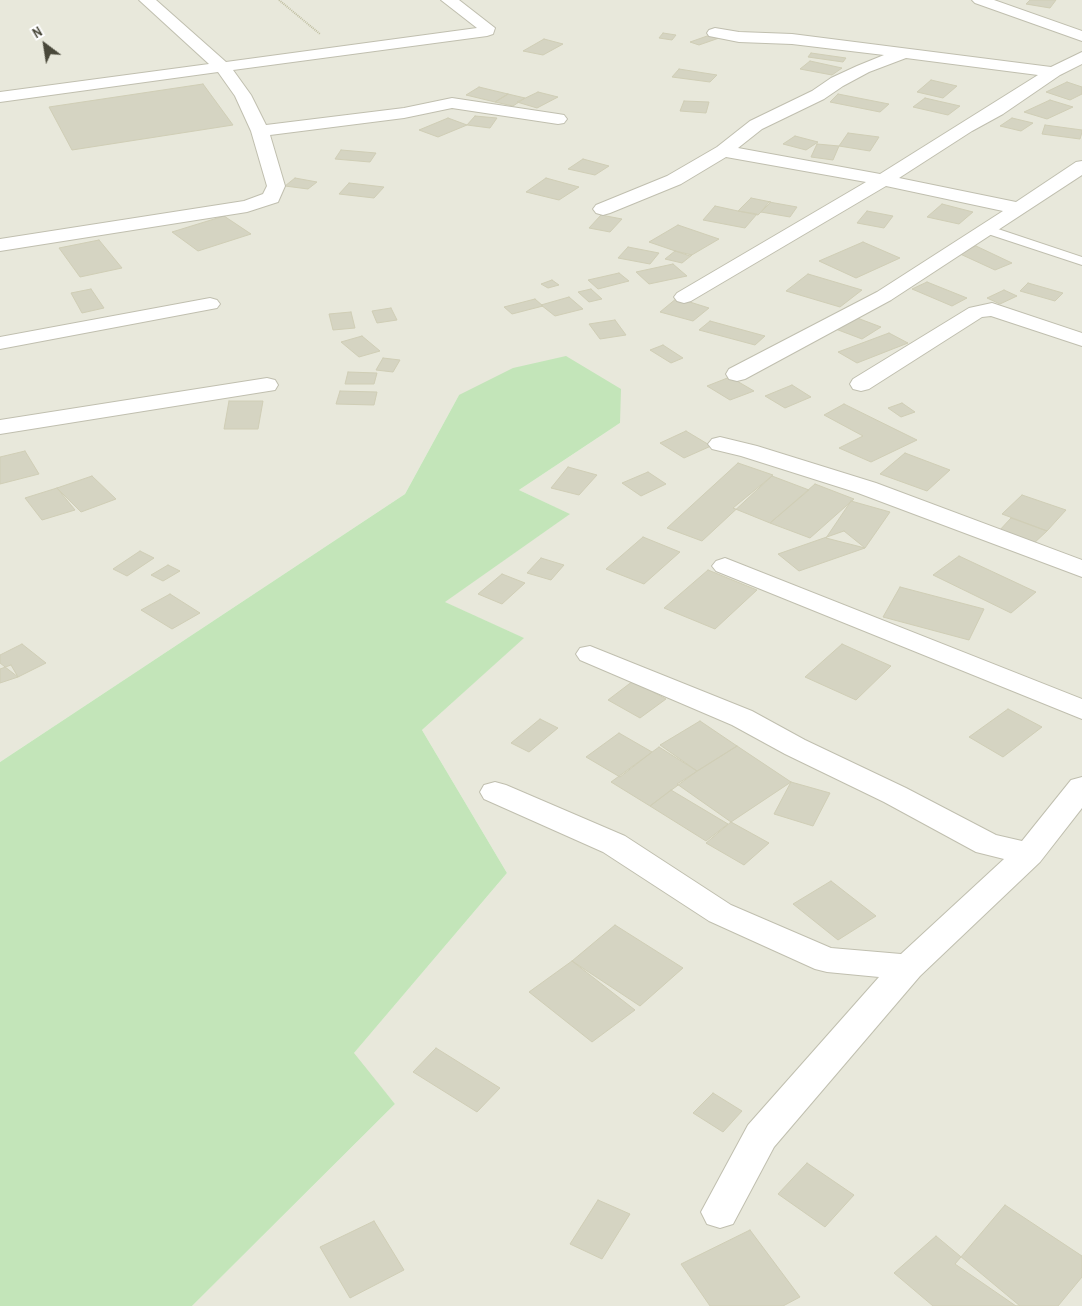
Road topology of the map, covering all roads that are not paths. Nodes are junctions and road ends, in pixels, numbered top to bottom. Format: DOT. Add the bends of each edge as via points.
graph roads {
  1 [pos="147,0"];
  2 [pos="449,0"];
  3 [pos="980,0"];
  4 [pos="715,33"];
  5 [pos="1082,36"];
  6 [pos="904,54"];
  7 [pos="1082,57"];
  8 [pos="222,67"];
  9 [pos="1054,72"];
  10 [pos="0,97"];
  11 [pos="558,119"];
  12 [pos="260,131"];
  13 [pos="723,151"];
  14 [pos="1082,166"];
  15 [pos="883,180"];
  16 [pos="1074,182"];
  17 [pos="1018,208"];
  18 [pos="603,209"];
  19 [pos="986,229"];
  20 [pos="0,245"];
  21 [pos="1082,261"];
  22 [pos="684,297"];
  23 [pos="210,304"];
  24 [pos="1082,340"];
  25 [pos="0,343"];
  26 [pos="737,374"];
  27 [pos="861,384"];
  28 [pos="267,385"];
  29 [pos="0,427"];
  30 [pos="720,444"];
  31 [pos="725,566"];
  32 [pos="1082,569"];
  33 [pos="590,654"];
  34 [pos="1082,710"];
  35 [pos="1082,787"];
  36 [pos="495,792"];
  37 [pos="1029,854"];
  38 [pos="908,967"];
  39 [pos="720,1212"];
  1 -- 8 [label="street"];
  2 -- 8 [label="street" via="487,31"];
  3 -- 5 [label="street"];
  4 -- 6 [label="street" via="792,39"];
  6 -- 9 [label="street"];
  6 -- 13 [label="street" via="863,69 756,125"];
  7 -- 9 [label="street"];
  8 -- 10 [label="street"];
  8 -- 12 [label="street" via="243,95"];
  9 -- 15 [label="street"];
  11 -- 12 [label="street" via="452,103 404,113"];
  12 -- 20 [label="street" via="276,186 271,198 248,206"];
  13 -- 15 [label="street"];
  13 -- 18 [label="street" via="674,180"];
  14 -- 16 [label="street"];
  15 -- 17 [label="street"];
  15 -- 22 [label="street"];
  16 -- 17 [label="street"];
  17 -- 19 [label="street"];
  19 -- 21 [label="lane"];
  19 -- 26 [label="street" via="884,296"];
  23 -- 25 [label="street"];
  24 -- 27 [label="street" via="992,308 976,312"];
  28 -- 29 [label="street"];
  30 -- 32 [label="street" via="866,488"];
  31 -- 34 [label="street"];
  33 -- 37 [label="street" via="742,718 987,844"];
  35 -- 37 [label="street"];
  36 -- 38 [label="street" via="614,844 720,913 827,960"];
  37 -- 38 [label="street"];
  38 -- 39 [label="street" via="761,1136"];
}
